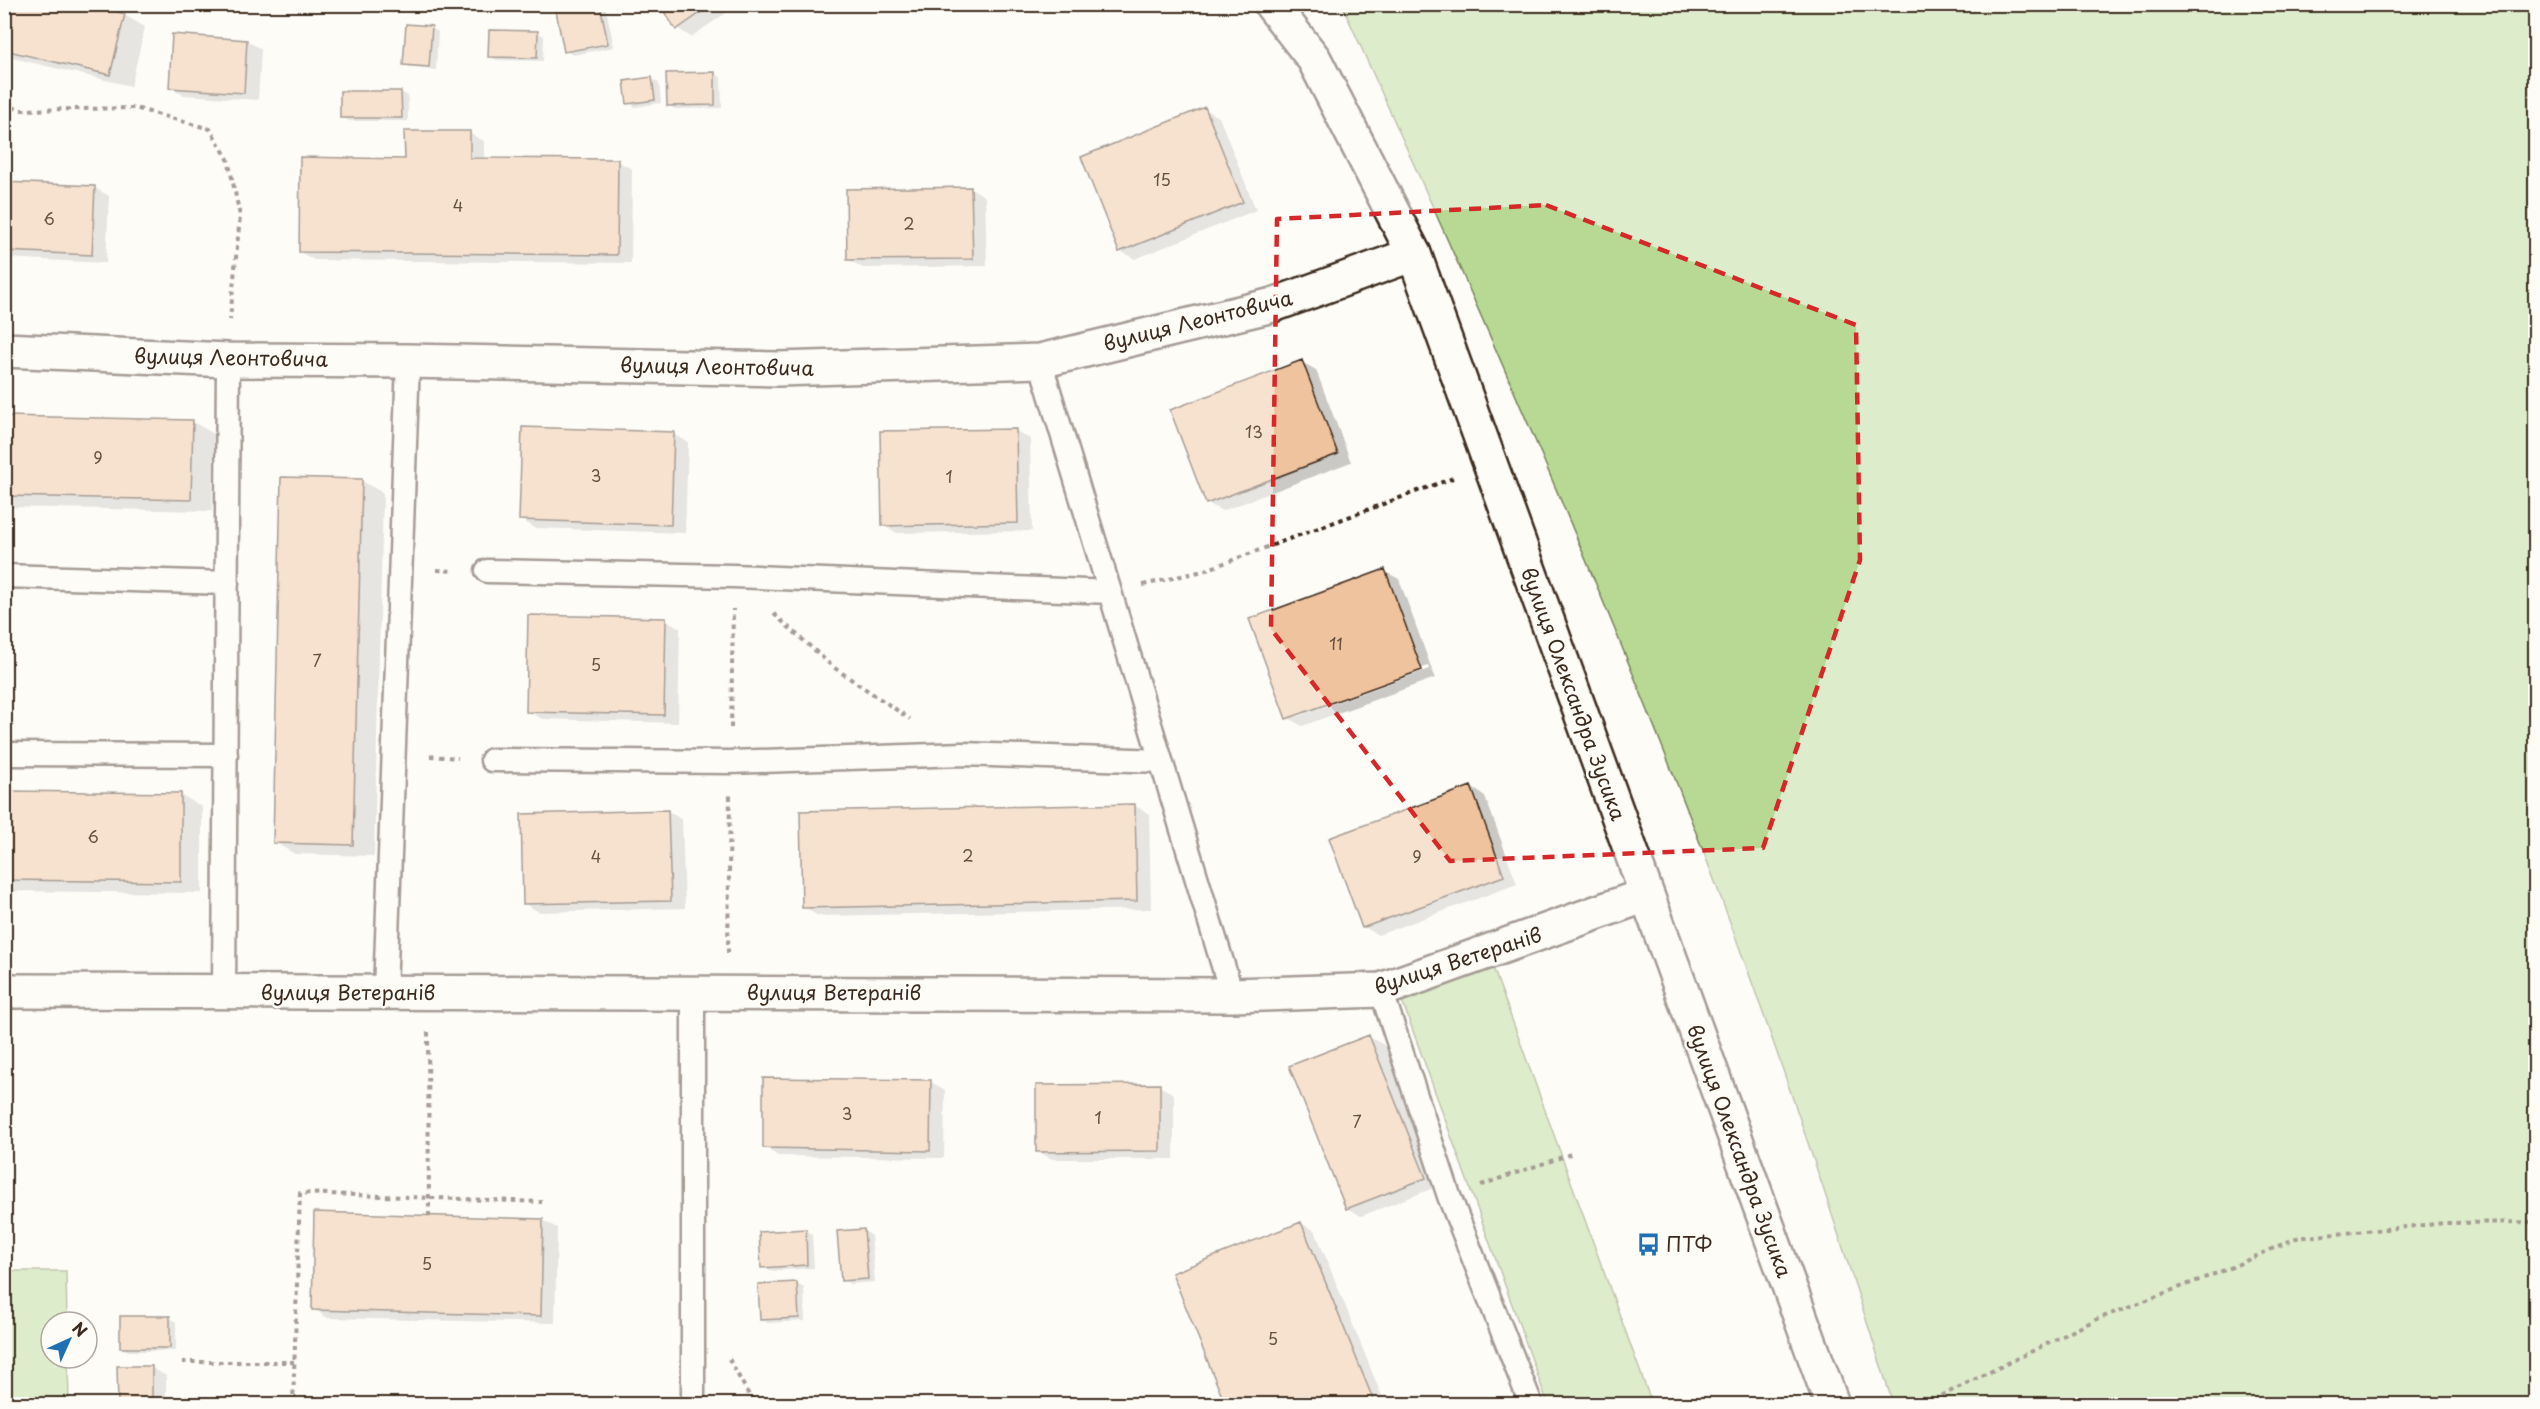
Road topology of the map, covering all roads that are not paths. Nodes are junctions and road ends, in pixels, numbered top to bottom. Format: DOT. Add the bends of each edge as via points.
graph roads {
  1 [pos="1271,4"];
  2 [pos="1414,254"];
  3 [pos="4,350"];
  4 [pos="228,360"];
  5 [pos="408,361"];
  6 [pos="1040,361"];
  7 [pos="487,572"];
  8 [pos="4,576"];
  9 [pos="227,583"];
  10 [pos="1110,592"];
  11 [pos="4,754"];
  12 [pos="226,755"];
  13 [pos="492,760"];
  14 [pos="1161,761"];
  15 [pos="1646,895"];
  16 [pos="1381,990"];
  17 [pos="4,991"];
  18 [pos="385,992"];
  19 [pos="693,993"];
  20 [pos="224,994"];
  21 [pos="1232,995"];
  22 [pos="693,1404"];
  23 [pos="1531,1404"];
  24 [pos="1832,1404"];
  1 -- 2 [label="street, вулиця Олександра Зусика" via="1314,59"];
  2 -- 6 [label="street, вулиця Леонтовича" via="1274,305"];
  2 -- 15 [label="street, вулиця Олександра Зусика"];
  3 -- 4 [label="street, вулиця Леонтовича"];
  4 -- 5 [label="street, вулиця Леонтовича"];
  4 -- 9 [label="lane"];
  5 -- 6 [label="street, вулиця Леонтовича" via="778,369"];
  5 -- 18 [label="lane"];
  6 -- 10 [label="lane"];
  7 -- 10 [label="lane" via="733,576"];
  8 -- 9 [label="lane"];
  9 -- 12 [label="lane"];
  10 -- 14 [label="lane"];
  11 -- 12 [label="lane"];
  12 -- 20 [label="lane"];
  13 -- 14 [label="lane" via="730,762 963,754"];
  14 -- 21 [label="lane"];
  15 -- 16 [label="street, вулиця Ветеранів"];
  15 -- 24 [label="street, вулиця Олександра Зусика"];
  16 -- 21 [label="street, вулиця Ветеранів"];
  16 -- 23 [label="lane" via="1449,1196"];
  17 -- 20 [label="street, вулиця Ветеранів"];
  18 -- 19 [label="street, вулиця Ветеранів"];
  18 -- 20 [label="street, вулиця Ветеранів"];
  19 -- 21 [label="street, вулиця Ветеранів"];
  19 -- 22 [label="lane"];
}
